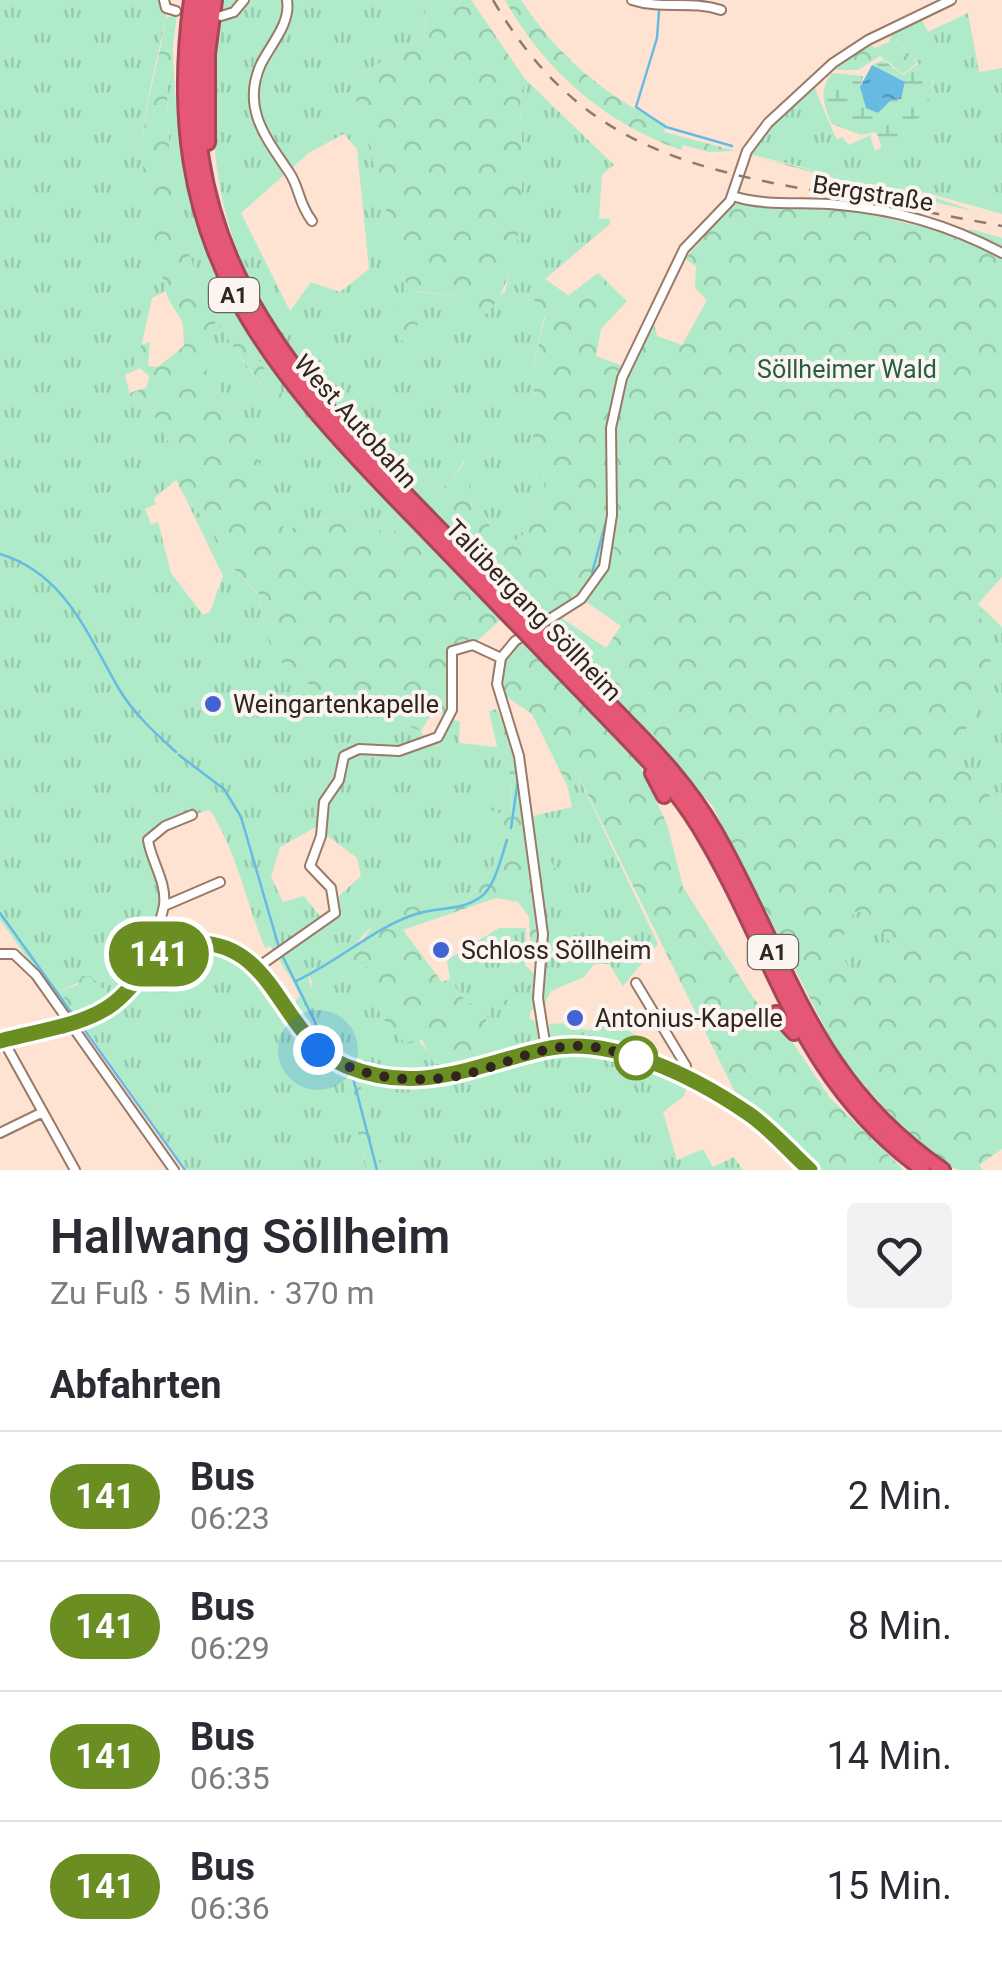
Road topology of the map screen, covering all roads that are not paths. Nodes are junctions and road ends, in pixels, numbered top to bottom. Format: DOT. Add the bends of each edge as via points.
graph roads {
  1 [pos="164,0"];
  2 [pos="191,0"];
  3 [pos="244,0"];
  4 [pos="287,0"];
  5 [pos="632,0"];
  6 [pos="952,0"];
  7 [pos="214,5"];
  8 [pos="721,10"];
  9 [pos="176,11"];
  10 [pos="732,196"];
  11 [pos="312,221"];
  12 [pos="1002,253"];
  13 [pos="425,522"];
  14 [pos="501,658"];
  15 [pos="619,722"];
  16 [pos="634,746"];
  17 [pos="664,796"];
  18 [pos="192,815"];
  19 [pos="220,882"];
  20 [pos="164,906"];
  21 [pos="0,954"];
  22 [pos="158,955"];
  23 [pos="258,967"];
  24 [pos="636,984"];
  25 [pos="776,1012"];
  26 [pos="68,1022"];
  27 [pos="2,1041"];
  28 [pos="808,1046"];
  29 [pos="546,1048"];
  30 [pos="684,1079"];
  31 [pos="43,1112"];
  32 [pos="0,1133"];
  33 [pos="75,1170"];
  34 [pos="174,1170"];
  35 [pos="810,1170"];
  36 [pos="923,1170"];
  37 [pos="943,1170"];
  1 -- 9 [label="street"];
  2 -- 13 [label="highway, West Autobahn / A1" via="187,133 222,270 270,358 304,403"];
  3 -- 7 [label="street" via="234,12"];
  4 -- 11 [label="street" via="286,19 258,74 256,118"];
  5 -- 8 [label="street" via="698,2"];
  6 -- 10 [label="street" via="833,62 751,145"];
  7 -- 13 [label="highway, West Autobahn / A1" via="207,180 235,270 274,344"];
  10 -- 12 [label="street, Bergstraße" via="910,217 954,228"];
  10 -- 14 [label="street" via="684,250 628,360 611,428 610,532 598,580"];
  13 -- 15 [label="highway, Talübergang Söllheim / A1, bridge"];
  14 -- 23 [label="street" via="473,645 452,651 452,710 438,737 399,751 359,749 344,756 310,858 331,888 335,913"];
  14 -- 29 [label="street" via="496,684 519,756 542,934 538,998"];
  15 -- 16 [label="highway, A1"];
  15 -- 37 [label="highway, A1" via="680,780 708,819 830,1059 881,1120"];
  16 -- 17 [label="highway"];
  16 -- 28 [label="highway, A1" via="708,842"];
  18 -- 20 [label="street" via="148,840"];
  19 -- 20 [label="street"];
  20 -- 22 [label="street" via="157,921"];
  21 -- 26 [label="street" via="19,957"];
  22 -- 23 [label="street" via="177,946 217,945"];
  22 -- 26 [label="street" via="115,1002"];
  23 -- 29 [label="street" via="308,1042 358,1070 397,1078 462,1075"];
  24 -- 30 [label="street" via="686,1066"];
  25 -- 28 [label="highway"];
  26 -- 27 [label="street"];
  26 -- 34 [label="street"];
  27 -- 31 [label="street"];
  28 -- 36 [label="highway, A1" via="854,1108"];
  29 -- 30 [label="street" via="604,1048"];
  30 -- 35 [label="street" via="751,1116"];
  31 -- 32 [label="street"];
  31 -- 33 [label="street"];
}
